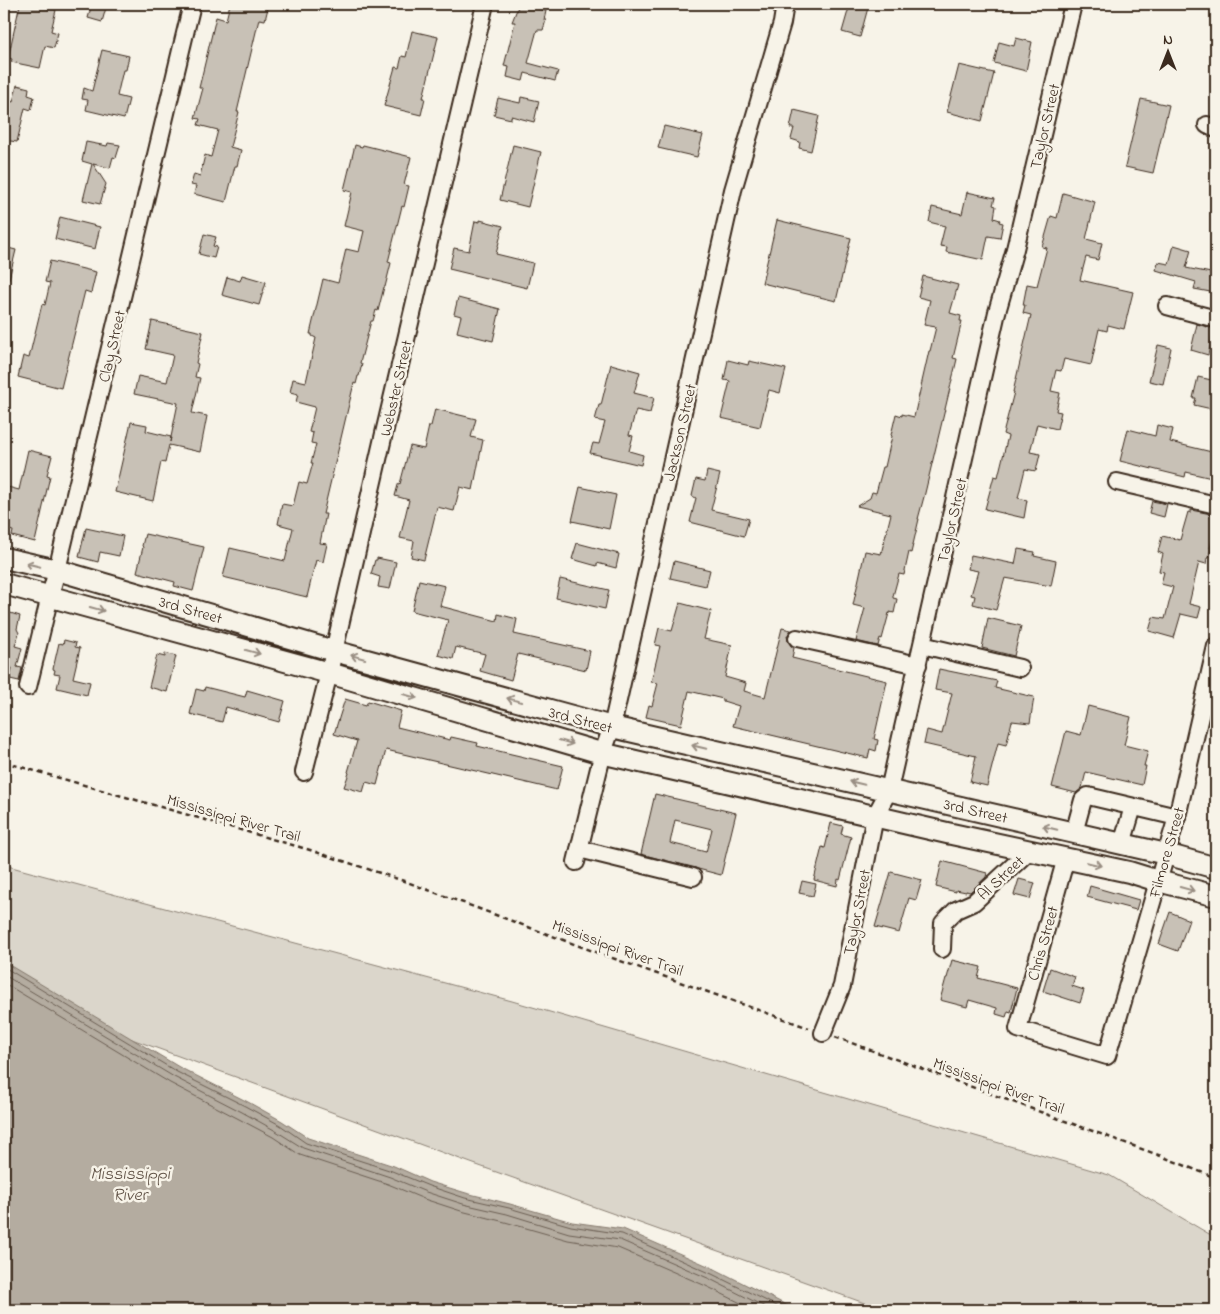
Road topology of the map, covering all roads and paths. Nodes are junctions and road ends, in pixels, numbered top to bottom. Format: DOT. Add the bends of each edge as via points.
graph roads {
  1 [pos="192,4"];
  2 [pos="485,4"];
  3 [pos="786,4"];
  4 [pos="1073,4"];
  5 [pos="1167,306"];
  6 [pos="1216,319"];
  7 [pos="1117,482"];
  8 [pos="1216,505"];
  9 [pos="4,558"];
  10 [pos="57,570"];
  11 [pos="4,584"];
  12 [pos="50,596"];
  13 [pos="797,638"];
  14 [pos="922,645"];
  15 [pos="1216,646"];
  16 [pos="334,651"];
  17 [pos="918,665"];
  18 [pos="1020,668"];
  19 [pos="329,673"];
  20 [pos="28,687"];
  21 [pos="612,727"];
  22 [pos="603,752"];
  23 [pos="4,762"];
  24 [pos="304,772"];
  25 [pos="889,790"];
  26 [pos="1133,807"];
  27 [pos="875,816"];
  28 [pos="1177,817"];
  29 [pos="1074,833"];
  30 [pos="1122,844"];
  31 [pos="1030,850"];
  32 [pos="1166,854"];
  33 [pos="1066,858"];
  34 [pos="1216,868"];
  35 [pos="693,877"];
  36 [pos="1158,881"];
  37 [pos="1216,896"];
  38 [pos="942,949"];
  39 [pos="823,1032"];
  40 [pos="1107,1056"];
  41 [pos="1216,1178"];
  1 -- 10 [label="street, Clay Street"];
  2 -- 16 [label="street, Webster Street"];
  3 -- 21 [label="street, Jackson Street" via="733,190"];
  4 -- 14 [label="street, Taylor Street"];
  5 -- 6 [label="street"];
  7 -- 8 [label="street"];
  10 -- 9 [label="main road, 3rd Street, one-way"];
  10 -- 12 [label="street, Clay Street"];
  10 -- 16 [label="main road, 3rd Street"];
  11 -- 12 [label="main road, 3rd Street"];
  12 -- 19 [label="main road, 3rd Street, one-way"];
  12 -- 20 [label="street, Clay Street"];
  13 -- 17 [label="street"];
  14 -- 17 [label="street, Taylor Street"];
  14 -- 18 [label="street"];
  15 -- 28 [label="street, Filmore Street"];
  16 -- 19 [label="street, Webster Street"];
  21 -- 16 [label="main road, 3rd Street, one-way"];
  17 -- 25 [label="street, Taylor Street"];
  19 -- 22 [label="main road, 3rd Street, one-way"];
  19 -- 24 [label="street, Webster Street"];
  21 -- 22 [label="street, Jackson Street"];
  25 -- 21 [label="main road, 3rd Street, one-way"];
  22 -- 27 [label="main road, 3rd Street"];
  22 -- 35 [label="street, Jackson Street" via="577,855"];
  23 -- 39 [label="path, Mississippi River Trail" via="310,850"];
  25 -- 27 [label="street, Taylor Street"];
  29 -- 25 [label="main road, 3rd Street, one-way"];
  26 -- 28 [label="street"];
  26 -- 29 [label="street" via="1088,796 1083,800"];
  26 -- 30 [label="street"];
  27 -- 31 [label="main road, 3rd Street"];
  27 -- 39 [label="street, Taylor Street" via="842,986"];
  28 -- 32 [label="street, Filmore Street"];
  29 -- 30 [label="main road, 3rd Street"];
  30 -- 32 [label="main road, 3rd Street"];
  31 -- 33 [label="main road, 3rd Street"];
  31 -- 38 [label="street, Al Street" via="974,902 956,910 943,924"];
  32 -- 34 [label="main road, 3rd Street"];
  32 -- 36 [label="street, Filmore Street"];
  33 -- 36 [label="main road, 3rd Street, one-way"];
  33 -- 40 [label="street, Chris Street" via="1018,1029"];
  36 -- 37 [label="main road, 3rd Street, one-way"];
  36 -- 40 [label="street, Filmore Street"];
  39 -- 41 [label="path, Mississippi River Trail"];
}
